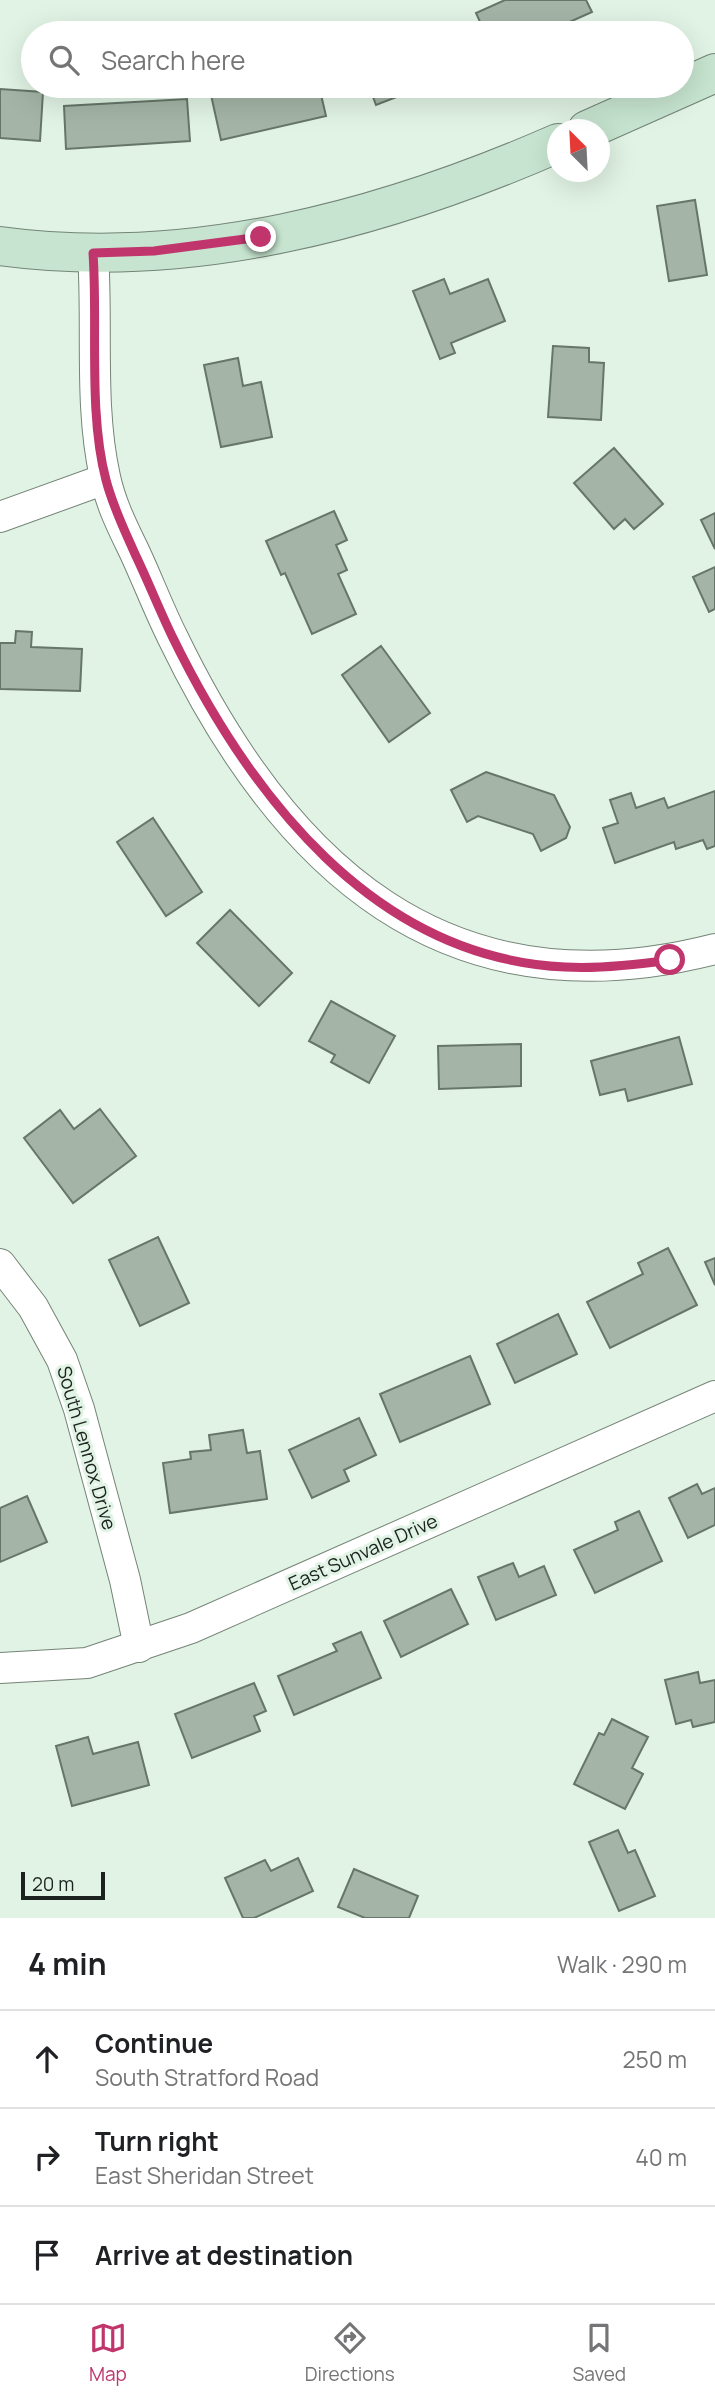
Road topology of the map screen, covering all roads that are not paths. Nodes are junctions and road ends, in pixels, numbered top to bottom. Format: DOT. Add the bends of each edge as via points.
graph roads {
  1 [pos="715,73"];
  2 [pos="694,82"];
  3 [pos="659,98"];
  4 [pos="610,120"];
  5 [pos="547,147"];
  6 [pos="0,246"];
  7 [pos="93,253"];
  8 [pos="105,479"];
  9 [pos="0,517"];
  10 [pos="715,949"];
  11 [pos="0,1264"];
  12 [pos="715,1396"];
  13 [pos="139,1647"];
  14 [pos="0,1668"];
  1 -- 2 [label="street"];
  3 -- 4 [label="street"];
  5 -- 7 [label="street" via="432,194 351,219 261,237"];
  6 -- 7 [label="street"];
  7 -- 8 [label="street" via="99,441"];
  8 -- 9 [label="street"];
  8 -- 10 [label="street" via="118,520 163,618 229,741 280,810 351,883 404,920 500,958 562,967 621,967"];
  11 -- 13 [label="street, South Lennox Drive" via="33,1307 62,1360 118,1553"];
  12 -- 13 [label="street, East Sunvale Drive"];
  13 -- 14 [label="street, East Sunvale Drive" via="87,1663"];
}
